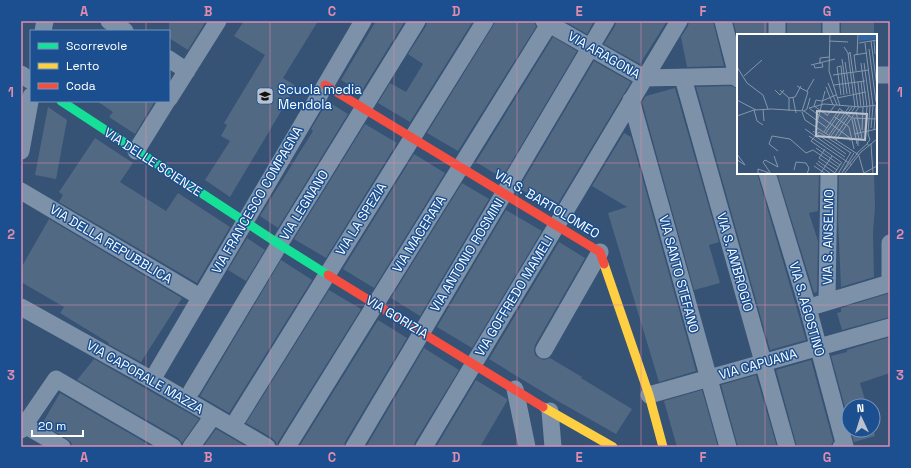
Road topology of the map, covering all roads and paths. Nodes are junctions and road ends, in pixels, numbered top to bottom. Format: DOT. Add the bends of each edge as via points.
graph roads {
  1 [pos="109,21"];
  2 [pos="218,21"];
  3 [pos="363,21"];
  4 [pos="417,21"];
  5 [pos="485,21"];
  6 [pos="606,21"];
  7 [pos="678,21"];
  8 [pos="723,21"];
  9 [pos="778,21"];
  10 [pos="831,21"];
  11 [pos="548,22"];
  12 [pos="123,30"];
  13 [pos="778,34"];
  14 [pos="831,34"];
  15 [pos="590,47"];
  16 [pos="170,60"];
  17 [pos="187,70"];
  18 [pos="737,73"];
  19 [pos="21,74"];
  20 [pos="877,75"];
  21 [pos="890,75"];
  22 [pos="737,77"];
  23 [pos="644,78"];
  24 [pos="683,78"];
  25 [pos="30,80"];
  26 [pos="325,85"];
  27 [pos="170,97"];
  28 [pos="631,100"];
  29 [pos="30,102"];
  30 [pos="62,102"];
  31 [pos="167,102"];
  32 [pos="364,109"];
  33 [pos="412,138"];
  34 [pos="21,151"];
  35 [pos="136,151"];
  36 [pos="461,168"];
  37 [pos="767,174"];
  38 [pos="829,174"];
  39 [pos="21,191"];
  40 [pos="504,194"];
  41 [pos="244,222"];
  42 [pos="556,225"];
  43 [pos="890,243"];
  44 [pos="279,245"];
  45 [pos="600,252"];
  46 [pos="327,274"];
  47 [pos="890,283"];
  48 [pos="200,297"];
  49 [pos="827,301"];
  50 [pos="376,304"];
  51 [pos="21,307"];
  52 [pos="808,308"];
  53 [pos="890,326"];
  54 [pos="422,332"];
  55 [pos="818,346"];
  56 [pos="544,350"];
  57 [pos="474,363"];
  58 [pos="763,363"];
  59 [pos="155,375"];
  60 [pos="708,378"];
  61 [pos="515,389"];
  62 [pos="192,390"];
  63 [pos="648,395"];
  64 [pos="550,411"];
  65 [pos="213,416"];
  66 [pos="238,418"];
  67 [pos="22,426"];
  68 [pos="843,446"];
  69 [pos="62,447"];
  70 [pos="173,447"];
  71 [pos="191,447"];
  72 [pos="268,447"];
  73 [pos="288,447"];
  74 [pos="354,447"];
  75 [pos="424,447"];
  76 [pos="527,447"];
  77 [pos="553,447"];
  78 [pos="613,447"];
  79 [pos="663,447"];
  80 [pos="728,447"];
  81 [pos="787,447"];
  1 -- 12 [label="street"];
  2 -- 17 [label="street"];
  3 -- 26 [label="street, VIA FRANCESCO COMPAGNA"];
  4 -- 32 [label="street, VIA LEGNANO"];
  5 -- 33 [label="street, VIA LA SPEZIA"];
  6 -- 15 [label="street, VIA ANTONIO ROSMINI"];
  7 -- 23 [label="street, VIA GOFFREDO MAMELI"];
  8 -- 18 [label="street"];
  9 -- 13 [label="street"];
  10 -- 14 [label="street"];
  11 -- 15 [label="street, VIA ARAGONA"];
  11 -- 36 [label="street, VIA MACERATA"];
  15 -- 23 [label="street, VIA ARAGONA"];
  15 -- 40 [label="street, VIA ANTONIO ROSMINI"];
  16 -- 17 [label="street"];
  17 -- 27 [label="street"];
  19 -- 25 [label="street"];
  20 -- 21 [label="street"];
  22 -- 24 [label="street, VIA ARAGONA"];
  23 -- 24 [label="street, VIA ARAGONA"];
  23 -- 28 [label="street, VIA GOFFREDO MAMELI"];
  24 -- 58 [label="street, VIA S. AMBROGIO"];
  26 -- 32 [label="street, VIA S. BARTOLOMEO"];
  26 -- 41 [label="street, VIA FRANCESCO COMPAGNA"];
  28 -- 42 [label="street, VIA GOFFREDO MAMELI"];
  28 -- 60 [label="street, VIA SANTO STEFANO"];
  29 -- 34 [label="street"];
  30 -- 35 [label="street, VIA DELLE SCIENZE"];
  31 -- 35 [label="street"];
  32 -- 33 [label="street, VIA S. BARTOLOMEO"];
  32 -- 44 [label="street, VIA LEGNANO"];
  33 -- 36 [label="street, VIA S. BARTOLOMEO"];
  33 -- 46 [label="street, VIA LA SPEZIA"];
  35 -- 41 [label="street, VIA DELLE SCIENZE"];
  36 -- 40 [label="street, VIA S. BARTOLOMEO"];
  36 -- 50 [label="street, VIA MACERATA"];
  37 -- 52 [label="street, VIA S. AGOSTINO"];
  38 -- 49 [label="street, VIA S. ANSELMO"];
  39 -- 48 [label="street, VIA DELLA REPUBBLICA"];
  40 -- 42 [label="street, VIA S. BARTOLOMEO"];
  40 -- 54 [label="street, VIA ANTONIO ROSMINI"];
  41 -- 44 [label="street, VIA GORIZIA"];
  41 -- 48 [label="street, VIA FRANCESCO COMPAGNA"];
  42 -- 45 [label="street, VIA S. BARTOLOMEO"];
  42 -- 57 [label="street, VIA GOFFREDO MAMELI"];
  43 -- 47 [label="street"];
  44 -- 46 [label="street, VIA GORIZIA"];
  44 -- 62 [label="street, VIA LEGNANO"];
  45 -- 56 [label="street"];
  45 -- 63 [label="street, VIA S. BARTOLOMEO"];
  46 -- 50 [label="street, VIA GORIZIA"];
  46 -- 66 [label="street, VIA LA SPEZIA"];
  47 -- 49 [label="street"];
  48 -- 59 [label="street, VIA FRANCESCO COMPAGNA"];
  49 -- 52 [label="street"];
  50 -- 54 [label="street, VIA GORIZIA"];
  50 -- 73 [label="street, VIA MACERATA"];
  51 -- 59 [label="street, VIA CAPORALE MAZZA"];
  52 -- 55 [label="street, VIA S. AGOSTINO"];
  53 -- 55 [label="street, VIA CAPUANA"];
  54 -- 57 [label="street, VIA GORIZIA"];
  54 -- 74 [label="street, VIA ANTONIO ROSMINI"];
  55 -- 58 [label="street, VIA CAPUANA"];
  55 -- 68 [label="street, VIA S. AGOSTINO"];
  57 -- 61 [label="street, VIA GORIZIA"];
  57 -- 75 [label="street, VIA GOFFREDO MAMELI"];
  58 -- 60 [label="street, VIA CAPUANA"];
  58 -- 81 [label="street, VIA S. AMBROGIO"];
  59 -- 62 [label="street, VIA CAPORALE MAZZA"];
  59 -- 65 [label="street, VIA CAPORALE MAZZA"];
  60 -- 63 [label="street, VIA CAPUANA"];
  60 -- 80 [label="street, VIA SANTO STEFANO"];
  61 -- 64 [label="street, VIA GORIZIA"];
  61 -- 76 [label="street"];
  62 -- 66 [label="street, VIA CAPORALE MAZZA"];
  63 -- 79 [label="street, VIA S. BARTOLOMEO"];
  64 -- 77 [label="street"];
  64 -- 78 [label="street, VIA GORIZIA"];
  65 -- 71 [label="street"];
  65 -- 72 [label="street, VIA CAPORALE MAZZA"];
  66 -- 73 [label="street, VIA CAPORALE MAZZA"];
  67 -- 69 [label="street"];
  67 -- 70 [label="street" via="56,380"];
}
